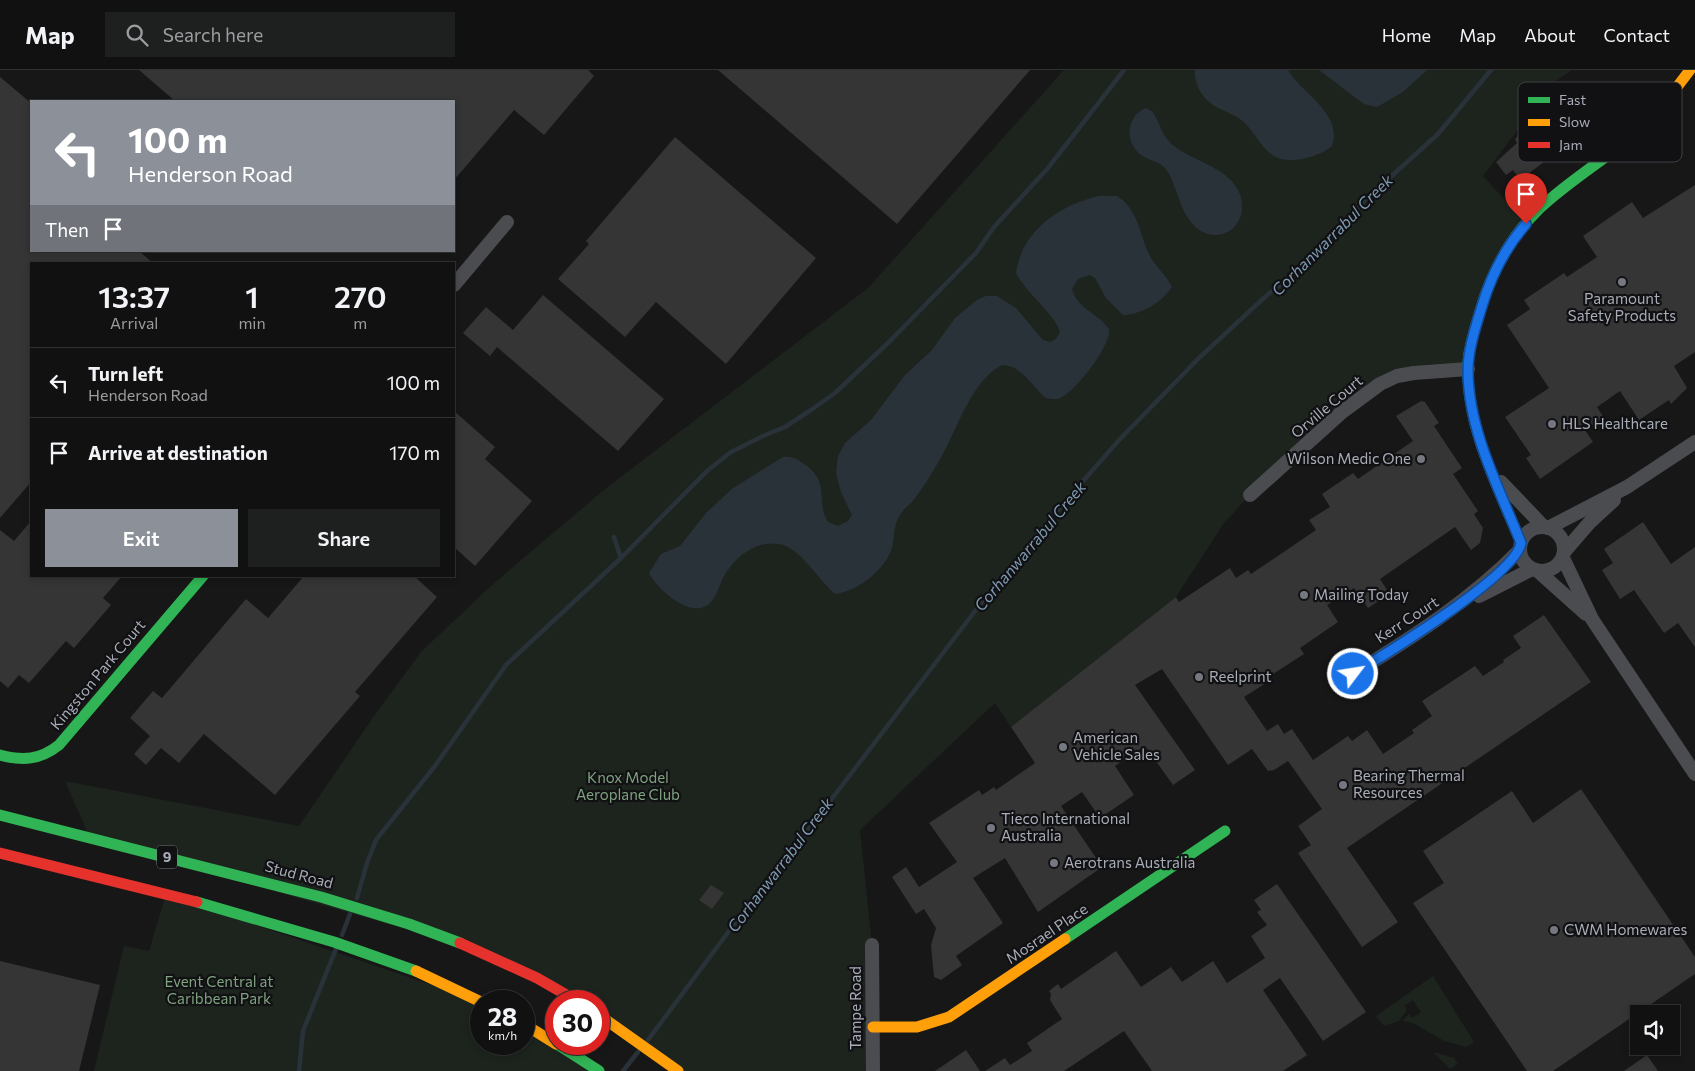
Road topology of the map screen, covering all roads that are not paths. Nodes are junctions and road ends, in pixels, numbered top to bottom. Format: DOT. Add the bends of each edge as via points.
graph roads {
  1 [pos="1690,70"];
  2 [pos="1680,82"];
  3 [pos="1597,162"];
  4 [pos="507,222"];
  5 [pos="455,284"];
  6 [pos="1468,369"];
  7 [pos="1695,442"];
  8 [pos="1490,470"];
  9 [pos="1627,488"];
  10 [pos="1250,495"];
  11 [pos="1545,527"];
  12 [pos="1520,547"];
  13 [pos="1564,554"];
  14 [pos="1536,570"];
  15 [pos="202,577"];
  16 [pos="1454,609"];
  17 [pos="1592,619"];
  18 [pos="1353,674"];
  19 [pos="0,755"];
  20 [pos="1695,774"];
  21 [pos="0,815"];
  22 [pos="1225,831"];
  23 [pos="0,853"];
  24 [pos="872,945"];
  25 [pos="557,990"];
  26 [pos="470,997"];
  27 [pos="610,1022"];
  28 [pos="873,1027"];
  29 [pos="573,1055"];
  30 [pos="598,1071"];
  31 [pos="678,1071"];
  32 [pos="873,1071"];
  1 -- 2 [label="main road"];
  3 -- 6 [label="main road" via="1560,191 1519,232 1497,265 1477,320"];
  4 -- 5 [label="street"];
  6 -- 8 [label="main road" via="1474,410"];
  6 -- 10 [label="street, Orville Court" via="1414,372 1380,384 1349,406"];
  7 -- 9 [label="street"];
  8 -- 11 [label="street"];
  8 -- 12 [label="main road"];
  9 -- 11 [label="street"];
  9 -- 13 [label="street" via="1590,522"];
  11 -- 12 [label="street" via="1532,529"];
  11 -- 13 [label="street" via="1561,537"];
  12 -- 14 [label="street" via="1524,562"];
  12 -- 16 [label="street, Kerr Court" via="1495,576"];
  13 -- 14 [label="street" via="1554,568"];
  13 -- 17 [label="street"];
  14 -- 16 [label="street, Kerr Court"];
  14 -- 17 [label="street"];
  15 -- 19 [label="main road, Kingston Park Court" via="59,745 31,761"];
  16 -- 18 [label="street, Kerr Court"];
  17 -- 20 [label="street"];
  21 -- 25 [label="main road, Stud Road / 9" via="368,909 471,948"];
  22 -- 28 [label="main road, Mosrael Place" via="949,1017 917,1028"];
  23 -- 26 [label="main road" via="232,911 356,948"];
  24 -- 28 [label="street, Tampe Road"];
  27 -- 31 [label="main road"];
  28 -- 32 [label="street, Tampe Road"];
  29 -- 30 [label="main road"];
}
